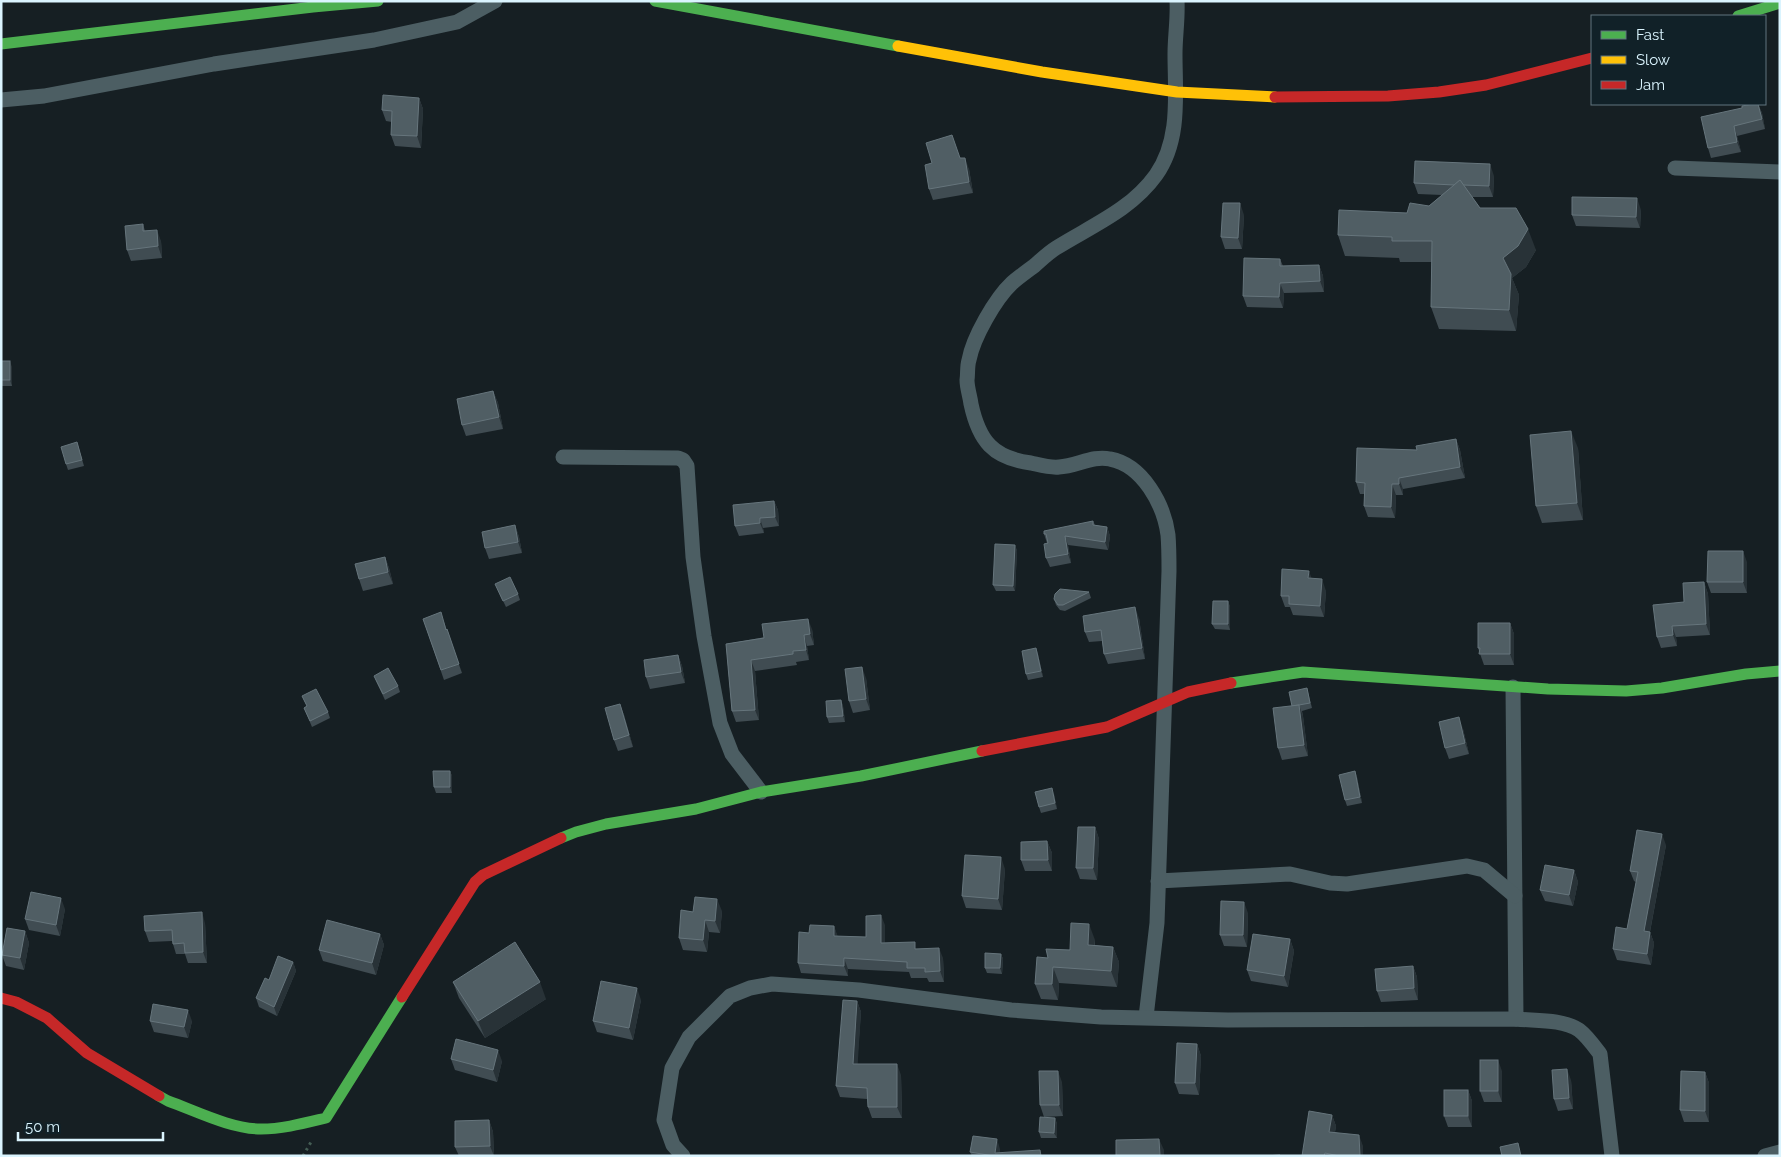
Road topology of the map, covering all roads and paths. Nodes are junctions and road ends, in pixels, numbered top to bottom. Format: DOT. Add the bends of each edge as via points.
graph roads {
  1 [pos="378,1"];
  2 [pos="495,1"];
  3 [pos="655,1"];
  4 [pos="1177,1"];
  5 [pos="1780,4"];
  6 [pos="1742,15"];
  7 [pos="1,44"];
  8 [pos="1591,58"];
  9 [pos="1177,92"];
  10 [pos="1,100"];
  11 [pos="1675,168"];
  12 [pos="1780,172"];
  13 [pos="563,457"];
  14 [pos="1780,671"];
  15 [pos="1513,687"];
  16 [pos="1165,702"];
  17 [pos="761,792"];
  18 [pos="1158,881"];
  19 [pos="1515,896"];
  20 [pos="1,998"];
  21 [pos="1146,1017"];
  22 [pos="1516,1019"];
  23 [pos="1780,1152"];
  24 [pos="683,1156"];
  25 [pos="1612,1156"];
  26 [pos="1765,1156"];
  1 -- 7 [label="street"];
  2 -- 10 [label="street" via="457,22 374,40 214,64 44,96"];
  3 -- 9 [label="street" via="1042,72"];
  4 -- 9 [label="street"];
  5 -- 6 [label="street"];
  8 -- 9 [label="street" via="1486,85 1439,92 1285,97"];
  9 -- 16 [label="street" via="1170,143 1156,174 1135,200 1054,249 1010,285 988,314 978,334 969,359 967,383 978,427 986,443 1000,454 1016,461 1058,467 1110,458 1123,463 1148,486 1161,509 1168,534"];
  11 -- 12 [label="street"];
  13 -- 17 [label="street" via="678,458 687,466 693,557 720,723 726,744"];
  14 -- 15 [label="street" via="1645,690 1566,691"];
  15 -- 16 [label="street" via="1303,672 1211,686"];
  15 -- 19 [label="street"];
  16 -- 17 [label="street" via="1106,727 1082,733"];
  16 -- 18 [label="street"];
  17 -- 20 [label="street" via="696,809 576,832 482,875 326,1118 260,1129 238,1126 176,1104 87,1053 47,1018"];
  18 -- 19 [label="street" via="1290,874 1347,884 1467,866 1484,870"];
  18 -- 21 [label="street" via="1157,923"];
  19 -- 22 [label="street"];
  21 -- 22 [label="street" via="1228,1020"];
  21 -- 24 [label="street" via="1011,1010 859,990 791,985 750,988 730,996 689,1037 672,1068 664,1120 673,1145"];
  22 -- 25 [label="street" via="1560,1023 1578,1030 1600,1054"];
  23 -- 26 [label="street"];
}
